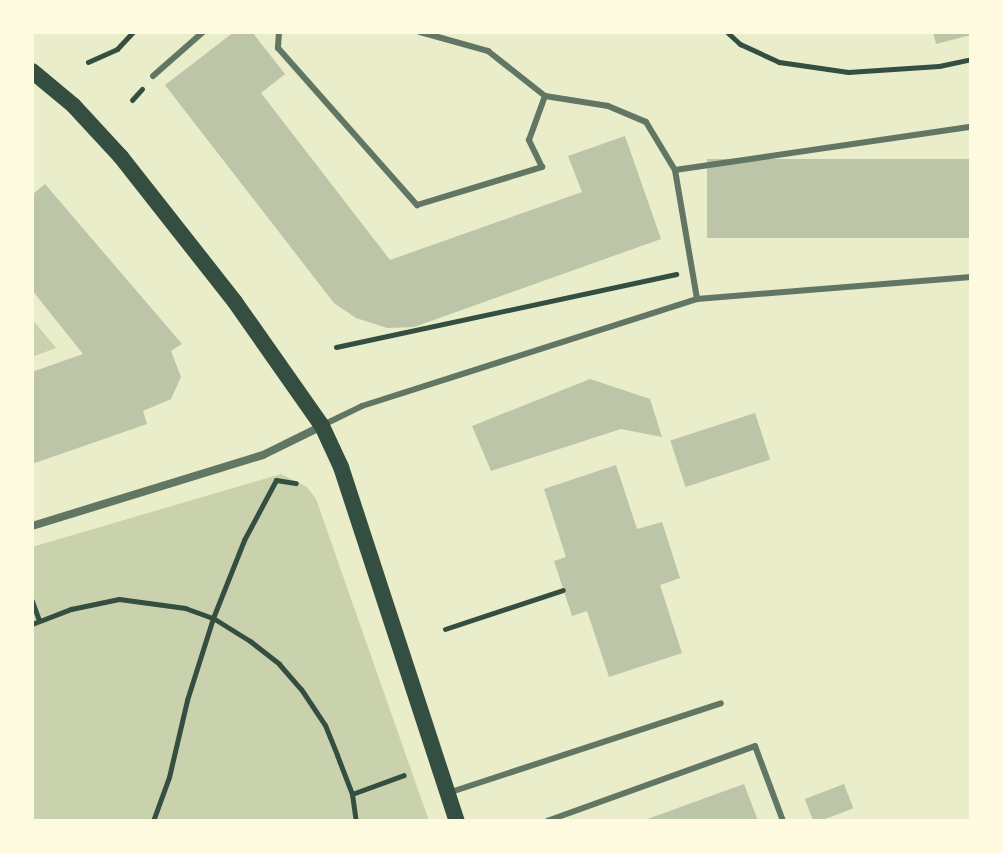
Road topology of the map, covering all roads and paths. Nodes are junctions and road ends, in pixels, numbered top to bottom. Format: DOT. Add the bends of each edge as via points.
graph roads {
  1 [pos="133,32"];
  2 [pos="203,32"];
  3 [pos="279,32"];
  4 [pos="420,32"];
  5 [pos="727,32"];
  6 [pos="971,59"];
  7 [pos="88,62"];
  8 [pos="32,71"];
  9 [pos="153,76"];
  10 [pos="545,96"];
  11 [pos="971,127"];
  12 [pos="675,170"];
  13 [pos="693,271"];
  14 [pos="971,277"];
  15 [pos="697,299"];
  16 [pos="336,347"];
  17 [pos="322,426"];
  18 [pos="296,483"];
  19 [pos="32,526"];
  20 [pos="563,590"];
  21 [pos="32,601"];
  22 [pos="213,618"];
  23 [pos="39,620"];
  24 [pos="32,624"];
  25 [pos="445,629"];
  26 [pos="721,703"];
  27 [pos="404,775"];
  28 [pos="448,793"];
  29 [pos="352,794"];
  30 [pos="153,821"];
  31 [pos="356,821"];
  32 [pos="457,821"];
  33 [pos="547,821"];
  34 [pos="783,821"];
  1 -- 7 [label="path" via="117,49"];
  2 -- 9 [label="lane"];
  3 -- 10 [label="lane" via="278,48 417,205 542,167 529,140"];
  4 -- 10 [label="lane" via="488,51"];
  5 -- 6 [label="path" via="779,62 848,72"];
  8 -- 17 [label="main road" via="73,105 121,157 244,314"];
  10 -- 12 [label="lane" via="608,106 646,122"];
  11 -- 12 [label="lane"];
  12 -- 13 [label="lane"];
  13 -- 15 [label="lane"];
  13 -- 16 [label="path"];
  14 -- 15 [label="lane"];
  15 -- 17 [label="lane" via="362,406"];
  17 -- 19 [label="street" via="263,455"];
  17 -- 28 [label="main road" via="341,467"];
  18 -- 22 [label="path" via="276,480 269,489"];
  20 -- 25 [label="path"];
  21 -- 23 [label="path"];
  22 -- 23 [label="path" via="185,608 119,599"];
  22 -- 29 [label="path" via="279,664 301,689 325,725"];
  22 -- 30 [label="path"];
  23 -- 24 [label="path"];
  26 -- 28 [label="lane"];
  27 -- 29 [label="path"];
  28 -- 32 [label="main road"];
  29 -- 31 [label="path"];
  33 -- 34 [label="lane" via="755,746"];
}
